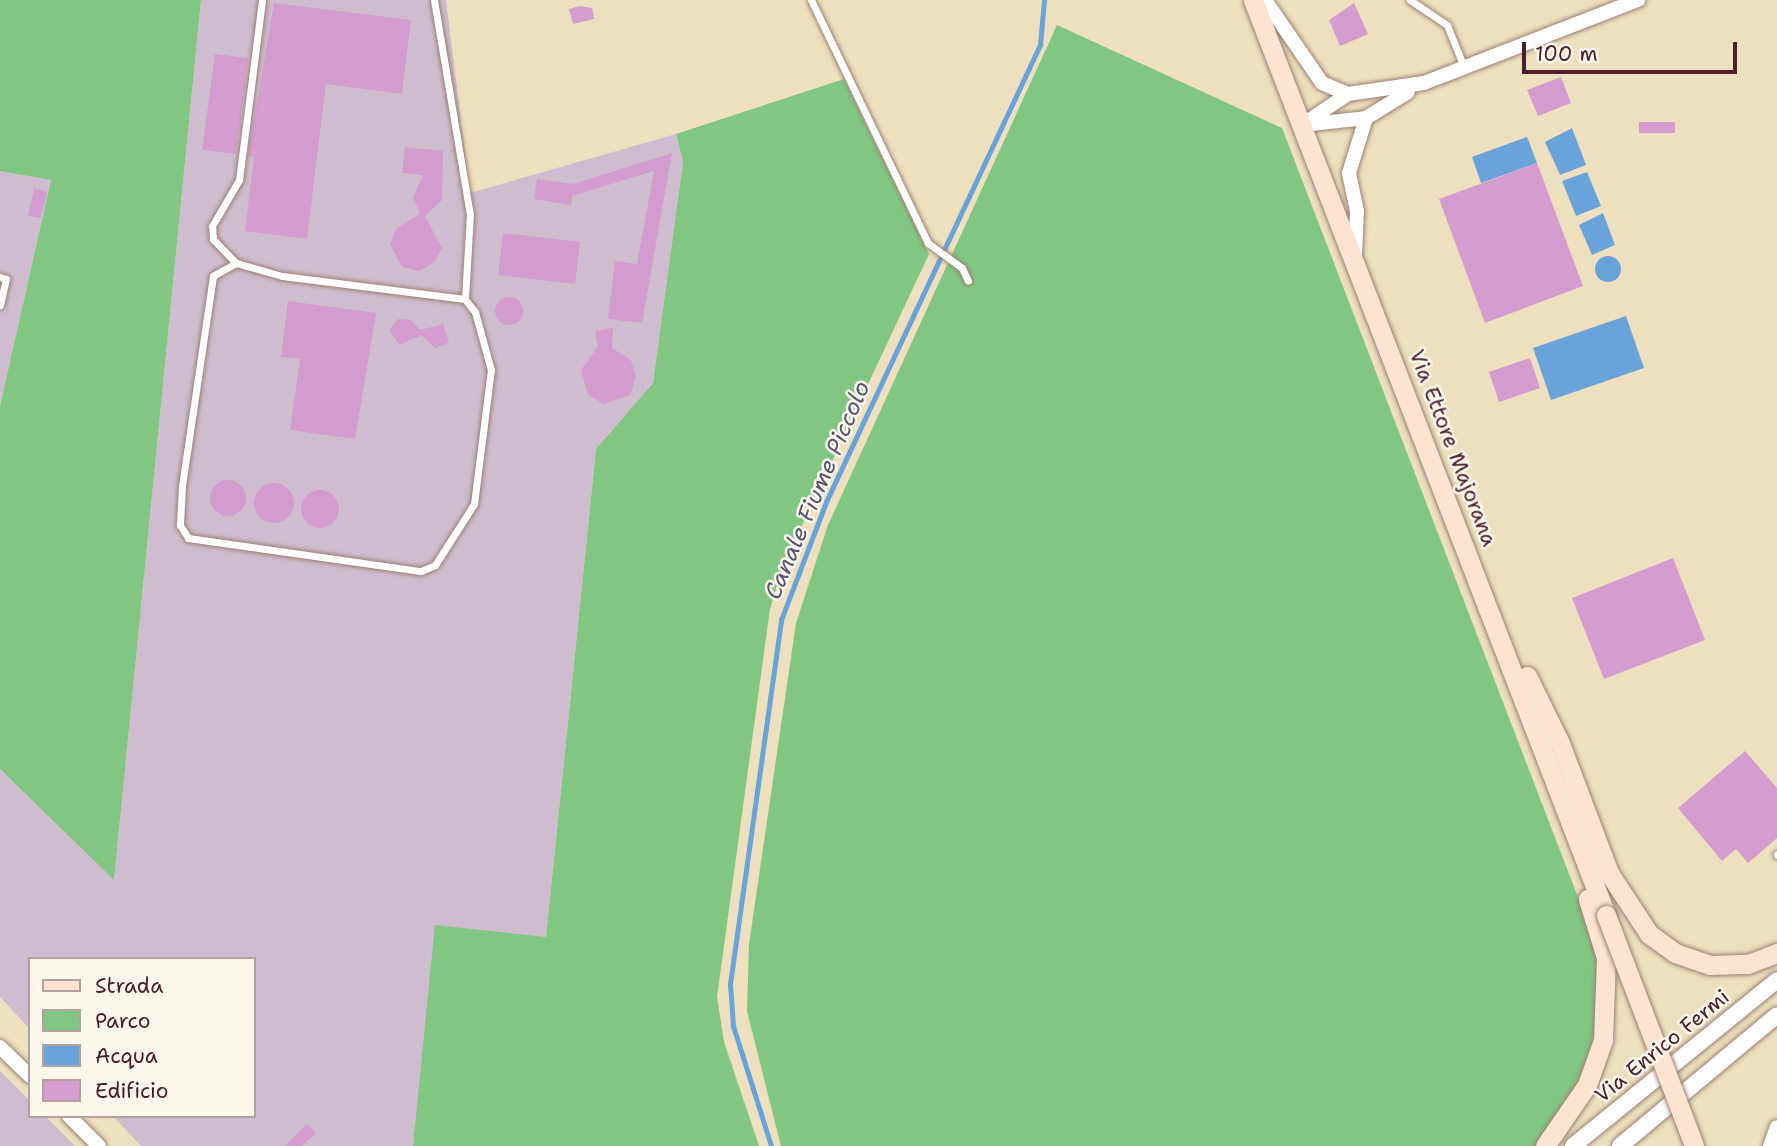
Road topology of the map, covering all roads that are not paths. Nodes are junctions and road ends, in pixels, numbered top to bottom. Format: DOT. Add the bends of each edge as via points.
graph roads {
  1 [pos="262,0"];
  2 [pos="434,0"];
  3 [pos="811,0"];
  4 [pos="1253,0"];
  5 [pos="1265,0"];
  6 [pos="1410,0"];
  7 [pos="1638,0"];
  8 [pos="1464,67"];
  9 [pos="1424,83"];
  10 [pos="1348,94"];
  11 [pos="1366,118"];
  12 [pos="1302,125"];
  13 [pos="1354,261"];
  14 [pos="236,263"];
  15 [pos="0,277"];
  16 [pos="968,281"];
  17 [pos="466,299"];
  18 [pos="0,305"];
  19 [pos="1501,633"];
  20 [pos="1777,953"];
  21 [pos="1777,980"];
  22 [pos="1777,1015"];
  23 [pos="0,1047"];
  24 [pos="28,1074"];
  25 [pos="71,1118"];
  26 [pos="1777,1127"];
  27 [pos="99,1146"];
  28 [pos="1545,1146"];
  29 [pos="1573,1146"];
  30 [pos="1620,1146"];
  31 [pos="1694,1146"];
  32 [pos="1770,1146"];
  1 -- 14 [label="lane" via="239,180 212,226 213,239"];
  2 -- 17 [label="lane" via="470,214"];
  3 -- 16 [label="lane" via="934,249 954,260"];
  4 -- 12 [label="main road, Via Ettore Majorana"];
  5 -- 10 [label="street" via="1322,83"];
  6 -- 8 [label="lane" via="1447,25"];
  7 -- 8 [label="street"];
  8 -- 9 [label="street"];
  9 -- 10 [label="street"];
  9 -- 11 [label="street"];
  10 -- 12 [label="street"];
  11 -- 12 [label="street"];
  11 -- 13 [label="street" via="1349,173 1357,211"];
  12 -- 13 [label="main road, Via Ettore Majorana"];
  13 -- 19 [label="main road, Via Ettore Majorana"];
  14 -- 17 [label="lane" via="282,276"];
  14 -- 17 [label="lane" via="213,276 182,486 180,525 188,538 421,571 435,565 474,504 491,370"];
  15 -- 18 [label="lane" via="6,279"];
  19 -- 20 [label="main road" via="1541,700 1626,907 1675,953 1710,965 1748,964"];
  19 -- 28 [label="main road" via="1522,721 1606,958 1603,1040 1587,1085"];
  19 -- 31 [label="main road, Via Ettore Majorana, bridge"];
  21 -- 29 [label="street, Via Enrico Fermi"];
  22 -- 30 [label="street"];
  23 -- 24 [label="street"];
  25 -- 27 [label="street"];
  26 -- 32 [label="street"];
}
